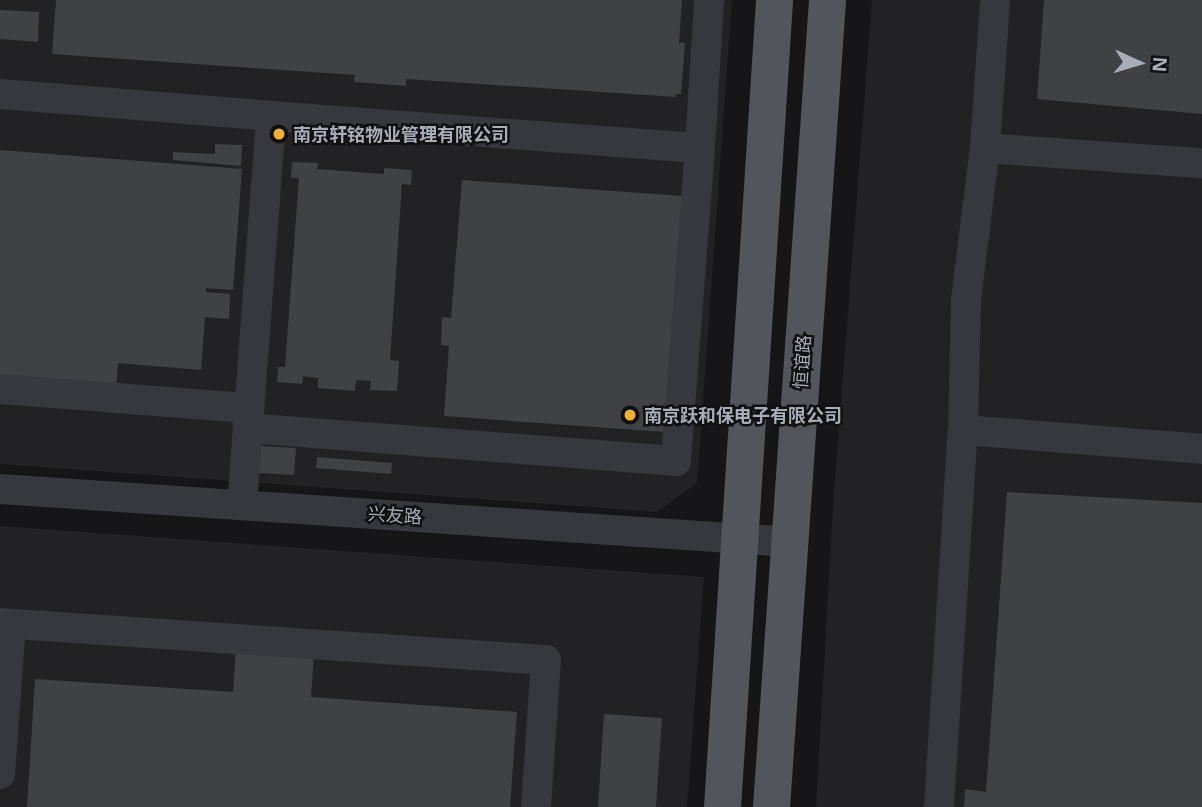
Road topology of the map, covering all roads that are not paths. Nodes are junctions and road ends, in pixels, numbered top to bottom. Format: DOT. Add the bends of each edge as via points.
graph roads {
  1 [pos="709,0"];
  2 [pos="774,0"];
  3 [pos="827,0"];
  4 [pos="995,0"];
  5 [pos="0,94"];
  6 [pos="271,116"];
  7 [pos="700,148"];
  8 [pos="985,148"];
  9 [pos="1202,163"];
  10 [pos="0,389"];
  11 [pos="248,418"];
  12 [pos="962,430"];
  13 [pos="1202,449"];
  14 [pos="0,489"];
  15 [pos="242,505"];
  16 [pos="740,538"];
  17 [pos="789,542"];
  18 [pos="6,623"];
  19 [pos="0,774"];
  20 [pos="536,807"];
  21 [pos="722,807"];
  22 [pos="771,807"];
  23 [pos="939,807"];
  1 -- 7 [label="street"];
  2 -- 16 [label="main road"];
  3 -- 17 [label="main road, 恒谊路"];
  4 -- 8 [label="street"];
  5 -- 6 [label="street"];
  6 -- 7 [label="street"];
  6 -- 11 [label="street"];
  7 -- 11 [label="street" via="676,461"];
  8 -- 9 [label="street"];
  8 -- 12 [label="street" via="966,300"];
  10 -- 11 [label="street"];
  11 -- 15 [label="street"];
  12 -- 13 [label="street"];
  12 -- 23 [label="street"];
  14 -- 15 [label="street, 兴友路"];
  15 -- 16 [label="street, 兴友路"];
  16 -- 17 [label="street, 兴友路"];
  16 -- 21 [label="main road"];
  17 -- 22 [label="main road, 恒谊路"];
  18 -- 19 [label="street"];
  18 -- 20 [label="street" via="546,660"];
}
